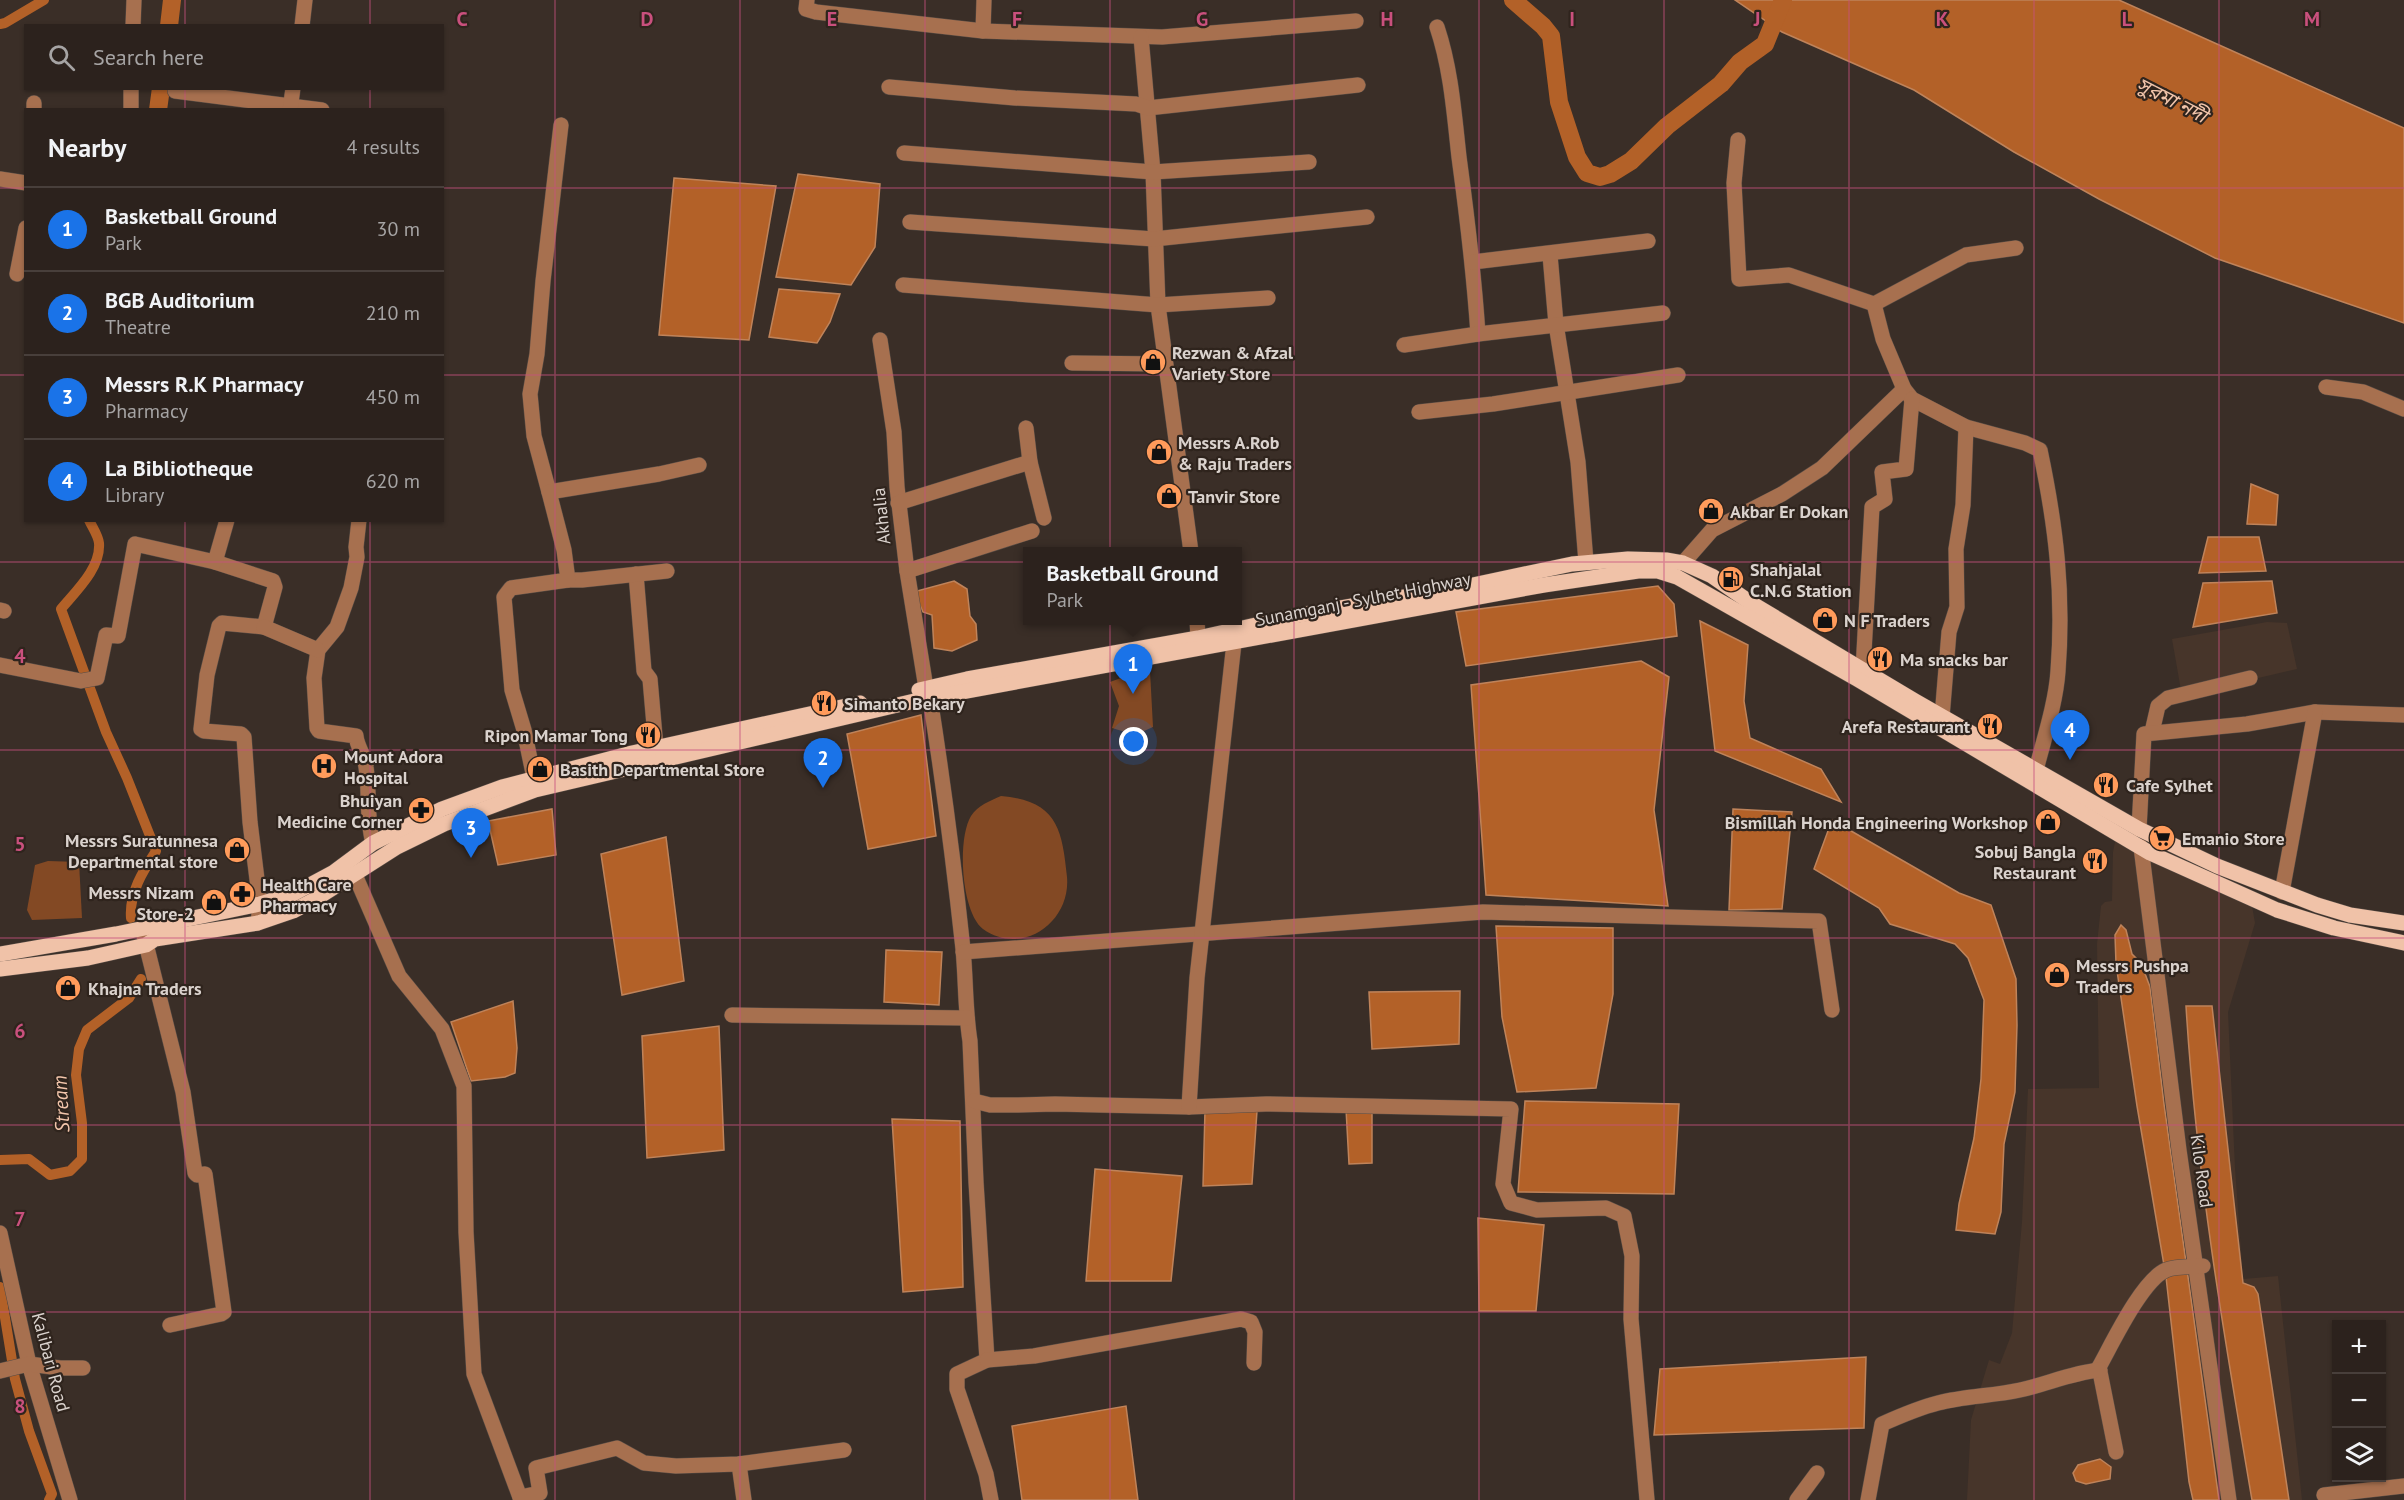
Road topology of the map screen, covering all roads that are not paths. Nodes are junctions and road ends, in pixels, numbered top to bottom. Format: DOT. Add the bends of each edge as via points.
graph roads {
  1 [pos="134,0"];
  2 [pos="305,0"];
  3 [pos="807,0"];
  4 [pos="984,0"];
  5 [pos="1356,21"];
  6 [pos="133,24"];
  7 [pos="302,24"];
  8 [pos="1437,27"];
  9 [pos="983,31"];
  10 [pos="1141,37"];
  11 [pos="1358,85"];
  12 [pos="889,87"];
  13 [pos="131,90"];
  14 [pos="293,90"];
  15 [pos="175,91"];
  16 [pos="290,107"];
  17 [pos="131,108"];
  18 [pos="1148,108"];
  19 [pos="561,125"];
  20 [pos="1738,140"];
  21 [pos="904,153"];
  22 [pos="1309,162"];
  23 [pos="1153,172"];
  24 [pos="0,178"];
  25 [pos="24,183"];
  26 [pos="1367,217"];
  27 [pos="910,222"];
  28 [pos="24,238"];
  29 [pos="1154,238"];
  30 [pos="1648,242"];
  31 [pos="2016,248"];
  32 [pos="1550,255"];
  33 [pos="1473,262"];
  34 [pos="17,274"];
  35 [pos="903,285"];
  36 [pos="1268,298"];
  37 [pos="1874,304"];
  38 [pos="1158,305"];
  39 [pos="1663,313"];
  40 [pos="1556,324"];
  41 [pos="1478,334"];
  42 [pos="879,340"];
  43 [pos="1404,345"];
  44 [pos="1072,363"];
  45 [pos="1165,364"];
  46 [pos="1678,375"];
  47 [pos="2326,387"];
  48 [pos="1565,391"];
  49 [pos="1908,394"];
  50 [pos="2404,409"];
  51 [pos="1419,412"];
  52 [pos="1966,427"];
  53 [pos="1026,428"];
  54 [pos="1030,462"];
  55 [pos="699,465"];
  56 [pos="549,492"];
  57 [pos="898,503"];
  58 [pos="1044,518"];
  59 [pos="226,522"];
  60 [pos="359,522"];
  61 [pos="1032,531"];
  62 [pos="1190,547"];
  63 [pos="215,562"];
  64 [pos="1586,562"];
  65 [pos="1683,563"];
  66 [pos="667,571"];
  67 [pos="907,571"];
  68 [pos="636,574"];
  69 [pos="568,580"];
  70 [pos="1197,625"];
  71 [pos="264,627"];
  72 [pos="1198,638"];
  73 [pos="1234,643"];
  74 [pos="318,650"];
  75 [pos="0,665"];
  76 [pos="1863,670"];
  77 [pos="2250,678"];
  78 [pos="928,693"];
  79 [pos="2315,712"];
  80 [pos="2404,715"];
  81 [pos="1942,717"];
  82 [pos="2152,732"];
  83 [pos="656,748"];
  84 [pos="2036,770"];
  85 [pos="534,778"];
  86 [pos="2139,829"];
  87 [pos="373,843"];
  88 [pos="2146,850"];
  89 [pos="355,875"];
  90 [pos="2282,892"];
  91 [pos="260,904"];
  92 [pos="2404,922"];
  93 [pos="258,923"];
  94 [pos="142,928"];
  95 [pos="1202,935"];
  96 [pos="2404,943"];
  97 [pos="146,945"];
  98 [pos="963,952"];
  99 [pos="0,954"];
  100 [pos="0,969"];
  101 [pos="1832,1010"];
  102 [pos="732,1015"];
  103 [pos="967,1018"];
  104 [pos="974,1101"];
  105 [pos="1190,1107"];
  106 [pos="1,1240"];
  107 [pos="2199,1266"];
  108 [pos="8,1287"];
  109 [pos="170,1325"];
  110 [pos="987,1360"];
  111 [pos="1254,1363"];
  112 [pos="28,1364"];
  113 [pos="83,1368"];
  114 [pos="3,1370"];
  115 [pos="2100,1370"];
  116 [pos="844,1450"];
  117 [pos="2116,1452"];
  118 [pos="739,1464"];
  119 [pos="1816,1473"];
  120 [pos="2404,1485"];
  121 [pos="2324,1495"];
  122 [pos="521,1498"];
  123 [pos="70,1500"];
  124 [pos="744,1500"];
  125 [pos="991,1500"];
  126 [pos="1647,1500"];
  127 [pos="1797,1500"];
  128 [pos="1868,1500"];
  129 [pos="2229,1500"];
  130 [pos="2238,1500"];
  1 -- 6 [label="street"];
  2 -- 7 [label="street"];
  3 -- 9 [label="street" via="806,9 816,12"];
  4 -- 9 [label="street"];
  5 -- 10 [label="street"];
  8 -- 33 [label="street" via="1447,57"];
  9 -- 10 [label="street"];
  10 -- 18 [label="street"];
  11 -- 18 [label="street"];
  12 -- 18 [label="street" via="1136,104"];
  13 -- 17 [label="street"];
  14 -- 16 [label="street"];
  15 -- 16 [label="street"];
  18 -- 23 [label="street"];
  19 -- 56 [label="street" via="530,394 534,436"];
  20 -- 37 [label="street" via="1734,183 1739,279 1789,275"];
  21 -- 23 [label="street"];
  22 -- 23 [label="street"];
  23 -- 29 [label="street"];
  24 -- 25 [label="street"];
  26 -- 29 [label="street"];
  27 -- 29 [label="street"];
  28 -- 34 [label="street"];
  29 -- 38 [label="street"];
  30 -- 32 [label="street"];
  31 -- 37 [label="street" via="1966,255"];
  32 -- 33 [label="street"];
  32 -- 40 [label="street"];
  33 -- 41 [label="street"];
  35 -- 38 [label="street"];
  36 -- 38 [label="street"];
  37 -- 49 [label="street" via="1883,339"];
  38 -- 45 [label="street"];
  39 -- 40 [label="street"];
  40 -- 41 [label="street"];
  40 -- 48 [label="street"];
  41 -- 43 [label="street"];
  42 -- 57 [label="street, Akhalia" via="891,411"];
  44 -- 45 [label="street"];
  45 -- 62 [label="street"];
  46 -- 48 [label="street"];
  47 -- 50 [label="street" via="2363,392"];
  48 -- 51 [label="street"];
  48 -- 64 [label="street" via="1578,462"];
  49 -- 52 [label="street"];
  49 -- 65 [label="street" via="1822,468 1782,494 1712,530"];
  49 -- 76 [label="street" via="1905,469 1882,472 1885,499 1872,507"];
  52 -- 81 [label="street" via="1963,505 1956,549 1957,607 1949,632"];
  52 -- 84 [label="street" via="2040,450 2058,550 2060,617 2058,673"];
  53 -- 54 [label="street"];
  54 -- 57 [label="street"];
  54 -- 58 [label="street"];
  55 -- 56 [label="street"];
  56 -- 69 [label="street"];
  57 -- 67 [label="street, Akhalia"];
  59 -- 63 [label="street"];
  60 -- 74 [label="street" via="351,588 337,627"];
  61 -- 67 [label="street"];
  63 -- 71 [label="street" via="275,584"];
  63 -- 75 [label="street" via="135,544 118,636 106,635 97,678 81,681"];
  64 -- 65 [label="main road, Sunamganj - Sylhet Highway" via="1628,559"];
  64 -- 72 [label="main road, Sunamganj - Sylhet Highway"];
  65 -- 76 [label="main road, Sunamganj - Sylhet Highway" via="1712,576"];
  66 -- 68 [label="street"];
  67 -- 78 [label="street, Akhalia"];
  68 -- 69 [label="street"];
  68 -- 83 [label="street" via="644,671 650,680"];
  69 -- 85 [label="street" via="511,588 504,597 512,690"];
  70 -- 72 [label="street"];
  71 -- 74 [label="street"];
  71 -- 91 [label="street" via="222,623 219,626 207,675 201,729 244,737"];
  72 -- 78 [label="main road, Sunamganj - Sylhet Highway"];
  73 -- 78 [label="main road, Sunamganj - Sylhet Highway"];
  73 -- 88 [label="main road, Sunamganj - Sylhet Highway" via="1544,585 1658,571 1857,680"];
  73 -- 95 [label="street"];
  74 -- 87 [label="street" via="314,678 317,728 356,736 366,764"];
  76 -- 81 [label="main road, Sunamganj - Sylhet Highway"];
  77 -- 82 [label="street" via="2168,698 2158,706"];
  78 -- 83 [label="main road, Sunamganj - Sylhet Highway"];
  78 -- 89 [label="main road, Sunamganj - Sylhet Highway" via="535,790 444,824 396,847"];
  78 -- 98 [label="street, Akhalia"];
  79 -- 80 [label="street"];
  79 -- 82 [label="street" via="2247,724"];
  79 -- 90 [label="street"];
  81 -- 84 [label="main road, Sunamganj - Sylhet Highway"];
  82 -- 86 [label="street" via="2144,734"];
  83 -- 85 [label="main road, Sunamganj - Sylhet Highway"];
  84 -- 86 [label="main road, Sunamganj - Sylhet Highway"];
  85 -- 87 [label="main road, Sunamganj - Sylhet Highway" via="442,809"];
  86 -- 90 [label="main road, Sunamganj - Sylhet Highway"];
  87 -- 91 [label="main road, Sunamganj - Sylhet Highway" via="334,872 293,894"];
  88 -- 96 [label="main road, Sunamganj - Sylhet Highway" via="2277,910 2334,928"];
  88 -- 107 [label="street, Kilo Road"];
  89 -- 93 [label="main road, Sunamganj - Sylhet Highway" via="293,911"];
  89 -- 122 [label="street" via="399,976 442,1029 464,1086 466,1232 474,1374"];
  90 -- 92 [label="main road, Sunamganj - Sylhet Highway" via="2350,915"];
  91 -- 93 [label="street"];
  91 -- 94 [label="main road, Sunamganj - Sylhet Highway"];
  93 -- 97 [label="main road, Sunamganj - Sylhet Highway" via="155,939"];
  94 -- 97 [label="street"];
  94 -- 99 [label="main road, Sunamganj - Sylhet Highway"];
  95 -- 98 [label="street"];
  95 -- 101 [label="street" via="1483,912 1819,921"];
  95 -- 105 [label="street"];
  97 -- 100 [label="main road, Sunamganj - Sylhet Highway"];
  97 -- 109 [label="street" via="183,1092 195,1173 206,1174 224,1312"];
  98 -- 103 [label="street, Akhalia"];
  102 -- 103 [label="street"];
  103 -- 104 [label="street, Akhalia"];
  104 -- 105 [label="street" via="1018,1106"];
  104 -- 110 [label="street, Akhalia" via="975,1182"];
  105 -- 126 [label="street" via="1266,1104 1511,1109 1503,1184 1512,1203 1537,1210 1606,1208 1624,1216 1632,1256 1631,1319"];
  106 -- 108 [label="street, Kalibari Road"];
  107 -- 115 [label="street" via="2168,1269 2150,1283 2129,1313"];
  107 -- 129 [label="street, Kilo Road"];
  107 -- 130 [label="street, Kilo Road"];
  108 -- 112 [label="street, Kalibari Road"];
  110 -- 111 [label="street" via="1034,1356 1241,1319 1251,1322 1255,1332"];
  110 -- 125 [label="street" via="957,1374 957,1389"];
  112 -- 113 [label="street"];
  112 -- 114 [label="street"];
  112 -- 123 [label="street, Kalibari Road"];
  115 -- 117 [label="street"];
  115 -- 128 [label="street" via="2003,1394 1940,1403 1882,1424"];
  116 -- 118 [label="street"];
  118 -- 122 [label="street" via="644,1463 617,1448 536,1468 540,1493"];
  118 -- 124 [label="street"];
  119 -- 127 [label="street"];
  120 -- 121 [label="street"];
}
